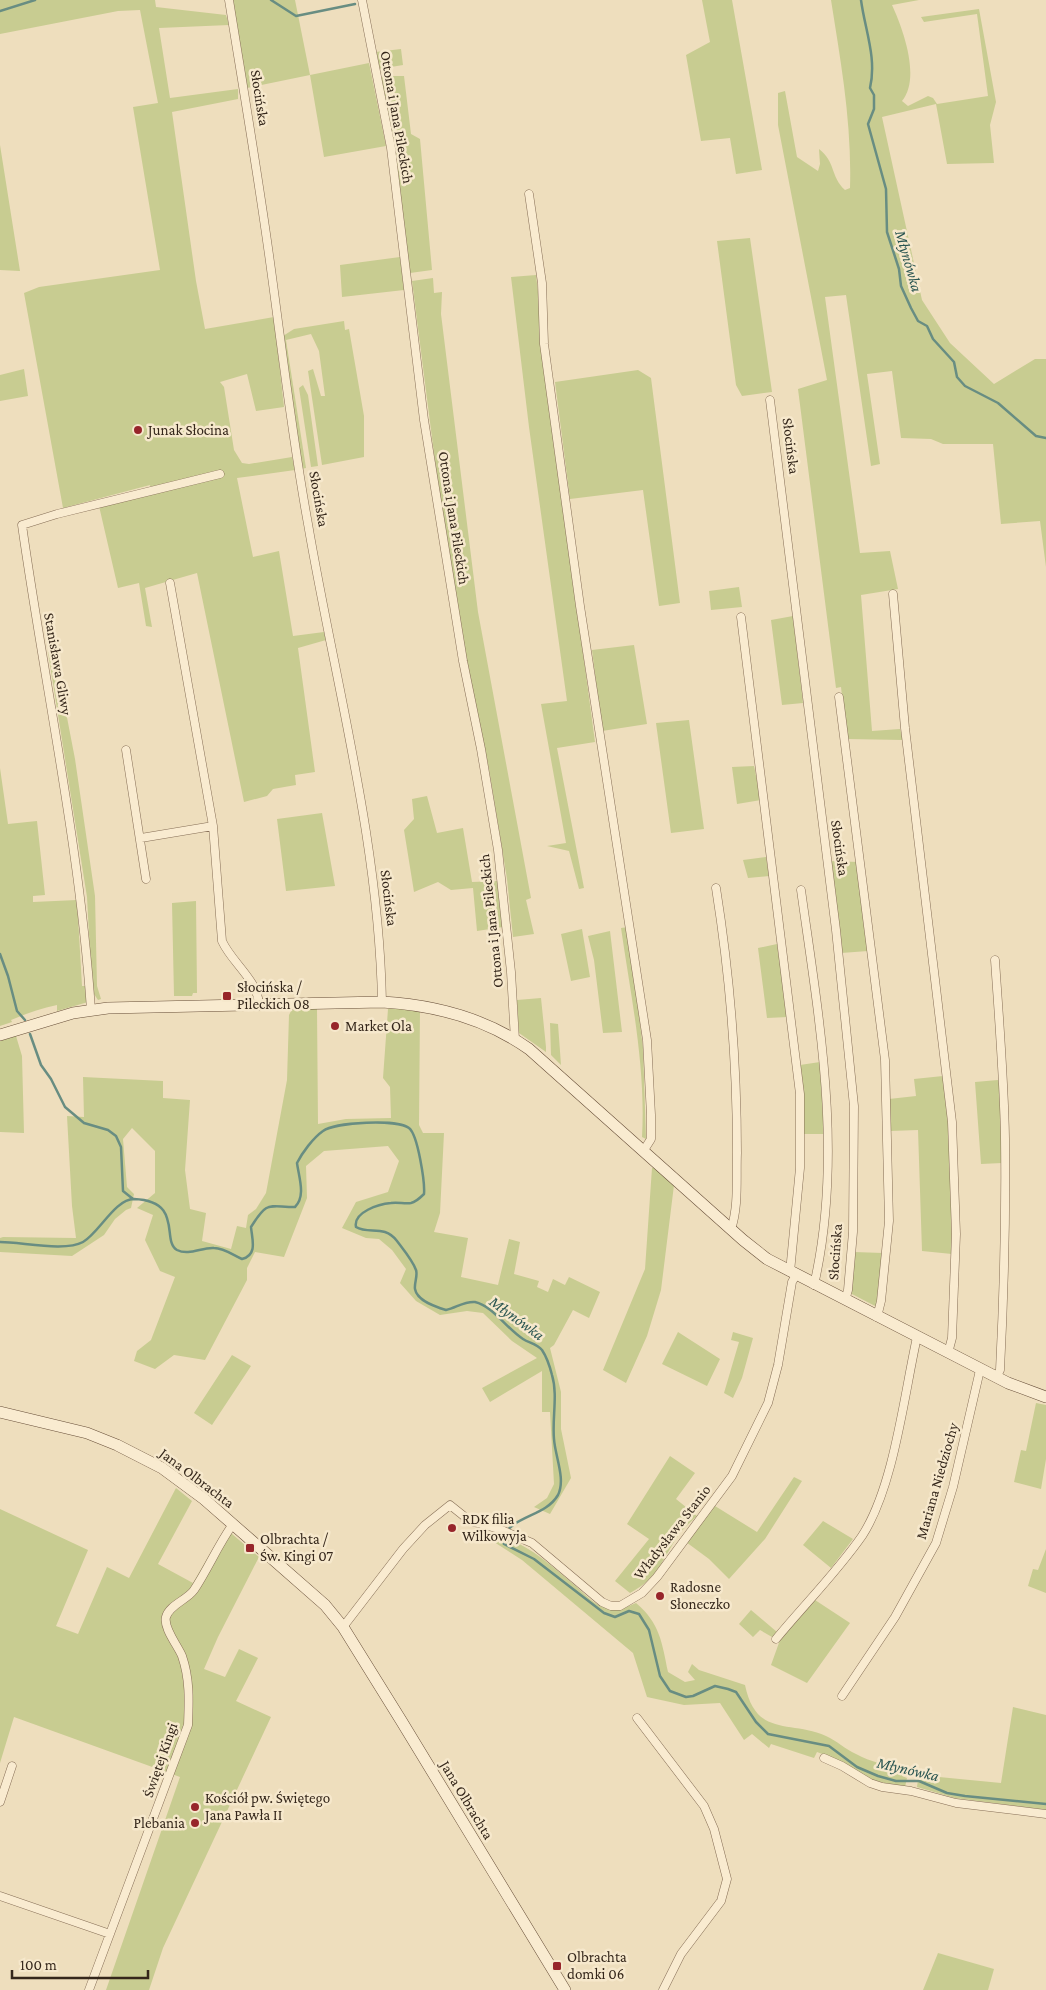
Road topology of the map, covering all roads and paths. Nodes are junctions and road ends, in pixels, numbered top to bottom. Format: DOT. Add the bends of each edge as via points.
graph roads {
  1 [pos="229,0"];
  2 [pos="362,0"];
  3 [pos="529,194"];
  4 [pos="770,400"];
  5 [pos="220,474"];
  6 [pos="170,583"];
  7 [pos="893,594"];
  8 [pos="740,617"];
  9 [pos="839,696"];
  10 [pos="126,750"];
  11 [pos="213,826"];
  12 [pos="141,838"];
  13 [pos="146,879"];
  14 [pos="716,888"];
  15 [pos="802,890"];
  16 [pos="995,960"];
  17 [pos="382,1002"];
  18 [pos="259,1004"];
  19 [pos="91,1010"];
  20 [pos="0,1036"];
  21 [pos="516,1040"];
  22 [pos="644,1150"];
  23 [pos="731,1229"];
  24 [pos="793,1274"];
  25 [pos="814,1285"];
  26 [pos="845,1300"];
  27 [pos="877,1317"];
  28 [pos="917,1337"];
  29 [pos="948,1353"];
  30 [pos="980,1370"];
  31 [pos="996,1378"];
  32 [pos="1046,1397"];
  33 [pos="0,1412"];
  34 [pos="233,1524"];
  35 [pos="343,1627"];
  36 [pos="776,1639"];
  37 [pos="842,1696"];
  38 [pos="637,1718"];
  39 [pos="824,1758"];
  40 [pos="12,1766"];
  41 [pos="0,1802"];
  42 [pos="1046,1814"];
  43 [pos="0,1896"];
  44 [pos="110,1934"];
  45 [pos="88,1990"];
  46 [pos="565,1990"];
  47 [pos="663,1990"];
  1 -- 17 [label="street, Słocińska" via="270,260 291,424 368,851 381,951"];
  2 -- 21 [label="street, Ottona i Jana Pileckich" via="391,148 424,420 498,850"];
  3 -- 22 [label="street" via="542,283 544,344 580,606 647,1040 652,1115 651,1139"];
  4 -- 26 [label="street, Słocińska" via="836,930 854,1106 852,1232"];
  5 -- 19 [label="street, Stanisława Gliwy" via="22,525 81,895"];
  6 -- 11 [label="street"];
  7 -- 29 [label="street" via="905,728 952,1122 956,1234 952,1338"];
  8 -- 24 [label="street, Władysława Stanio" via="800,1094 800,1168"];
  9 -- 27 [label="street" via="885,1060 889,1221"];
  10 -- 12 [label="street"];
  11 -- 12 [label="street"];
  11 -- 18 [label="street" via="222,941 228,955 251,980"];
  12 -- 13 [label="street"];
  14 -- 23 [label="street" via="728,960 736,1064 736,1190"];
  15 -- 25 [label="street" via="826,1078 827,1189 821,1257"];
  16 -- 31 [label="street" via="1004,1078 1006,1183 1000,1370"];
  17 -- 18 [label="street, Słocińska"];
  17 -- 21 [label="street, Słocińska" via="410,1003 445,1010"];
  18 -- 19 [label="street, Słocińska"];
  19 -- 20 [label="street, Słocińska"];
  21 -- 22 [label="street, Słocińska"];
  22 -- 23 [label="street, Słocińska"];
  23 -- 24 [label="street, Słocińska"];
  24 -- 25 [label="street, Słocińska"];
  24 -- 35 [label="street, Władysława Stanio" via="778,1365 768,1403 749,1445 719,1494 642,1593 620,1606 602,1602 532,1543 470,1522 450,1505 425,1525"];
  25 -- 26 [label="street, Słocińska"];
  26 -- 27 [label="street, Słocińska"];
  27 -- 28 [label="street, Słocińska"];
  28 -- 29 [label="street, Słocińska"];
  28 -- 36 [label="street" via="893,1451 879,1500 851,1550"];
  29 -- 30 [label="street, Słocińska"];
  30 -- 31 [label="street, Słocińska"];
  30 -- 37 [label="street, Mariana Niedziochy" via="953,1487 936,1543 896,1616"];
  31 -- 32 [label="street, Słocińska"];
  33 -- 34 [label="street, Jana Olbrachta" via="87,1433 141,1456 179,1480"];
  34 -- 35 [label="street, Jana Olbrachta" via="315,1596"];
  34 -- 44 [label="street, Świętej Kingi" via="193,1592 166,1617 187,1675 188,1724"];
  35 -- 46 [label="street, Jana Olbrachta"];
  38 -- 47 [label="street" via="704,1806 728,1879 721,1902 681,1954"];
  39 -- 42 [label="street" via="882,1787 956,1803"];
  40 -- 41 [label="street"];
  43 -- 44 [label="street"];
  44 -- 45 [label="street, Świętej Kingi"];
}
